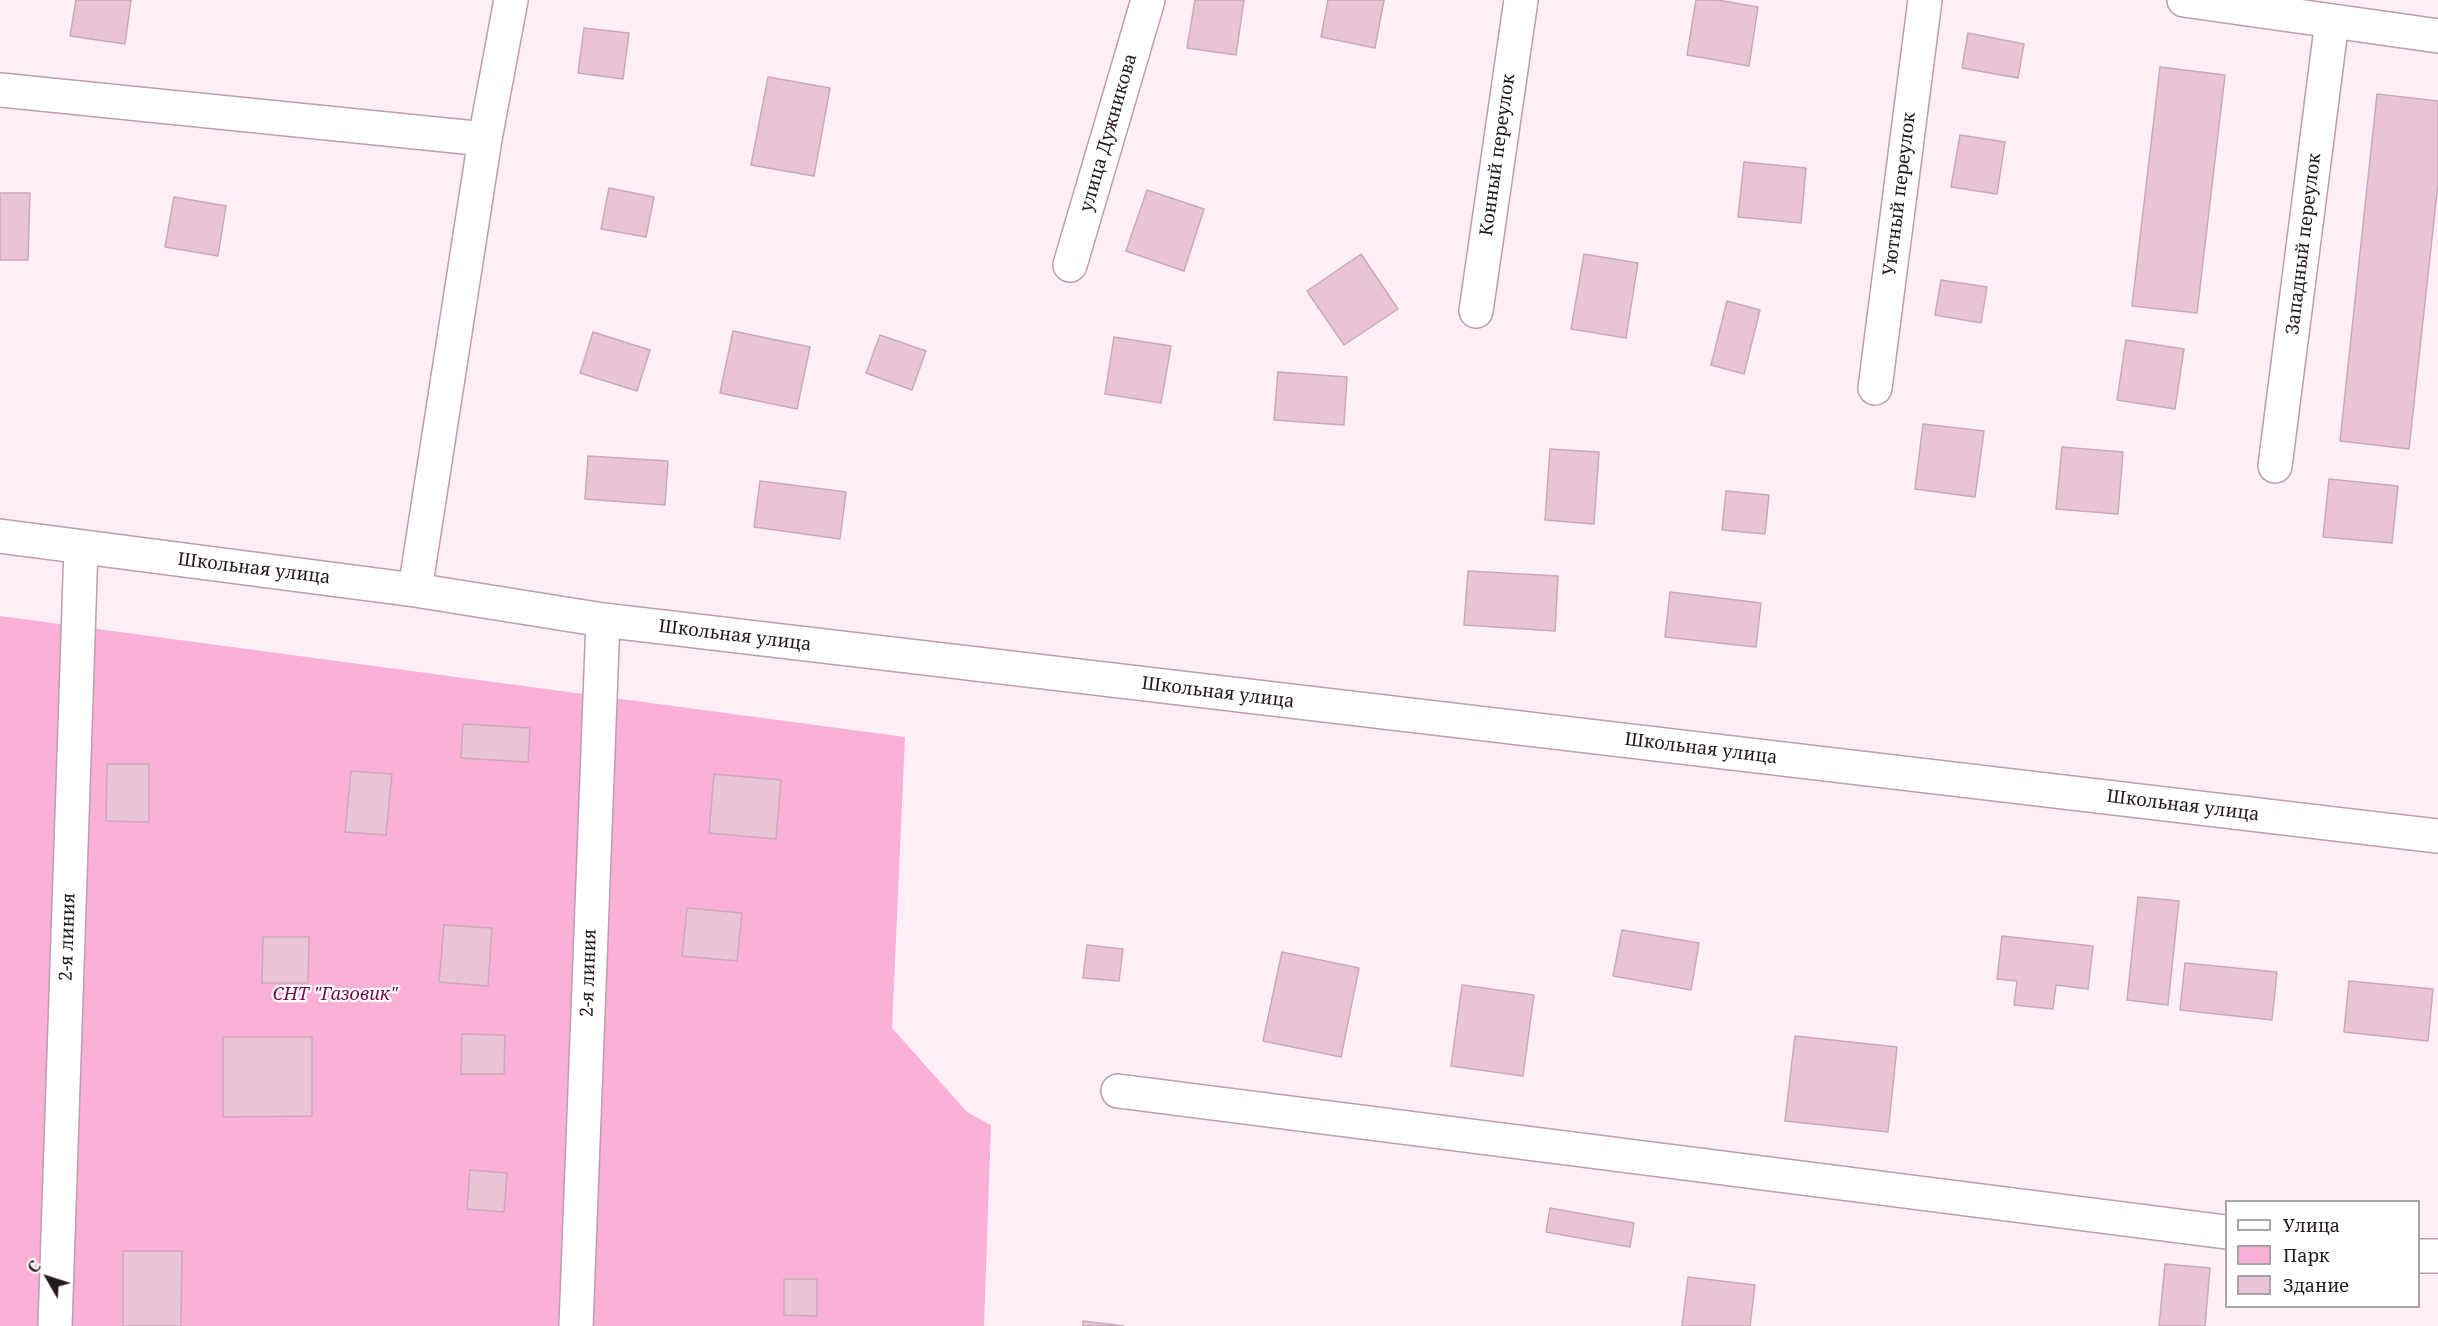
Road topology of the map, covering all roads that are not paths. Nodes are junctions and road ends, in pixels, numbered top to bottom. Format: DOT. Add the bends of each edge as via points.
graph roads {
  1 [pos="511,0"];
  2 [pos="1148,0"];
  3 [pos="1521,0"];
  4 [pos="1924,0"];
  5 [pos="2184,0"];
  6 [pos="2332,21"];
  7 [pos="2438,36"];
  8 [pos="0,90"];
  9 [pos="485,140"];
  10 [pos="1070,266"];
  11 [pos="1476,311"];
  12 [pos="1875,388"];
  13 [pos="2275,466"];
  14 [pos="0,536"];
  15 [pos="81,547"];
  16 [pos="415,590"];
  17 [pos="603,620"];
  18 [pos="2438,836"];
  19 [pos="1118,1091"];
  20 [pos="2225,1232"];
  21 [pos="2420,1256"];
  22 [pos="2438,1256"];
  23 [pos="55,1326"];
  24 [pos="576,1326"];
  1 -- 9 [label="street"];
  2 -- 10 [label="street, улица Дужникова"];
  3 -- 11 [label="street, Конный переулок"];
  4 -- 12 [label="street, Уютный переулок"];
  5 -- 6 [label="street"];
  6 -- 7 [label="street"];
  6 -- 13 [label="street, Западный переулок"];
  8 -- 9 [label="street"];
  9 -- 16 [label="street"];
  14 -- 15 [label="street, Школьная улица"];
  15 -- 16 [label="street, Школьная улица"];
  15 -- 23 [label="street, 2-я линия"];
  16 -- 17 [label="street, Школьная улица"];
  17 -- 18 [label="street, Школьная улица"];
  17 -- 24 [label="street, 2-я линия"];
  19 -- 20 [label="street"];
  21 -- 22 [label="street"];
}
